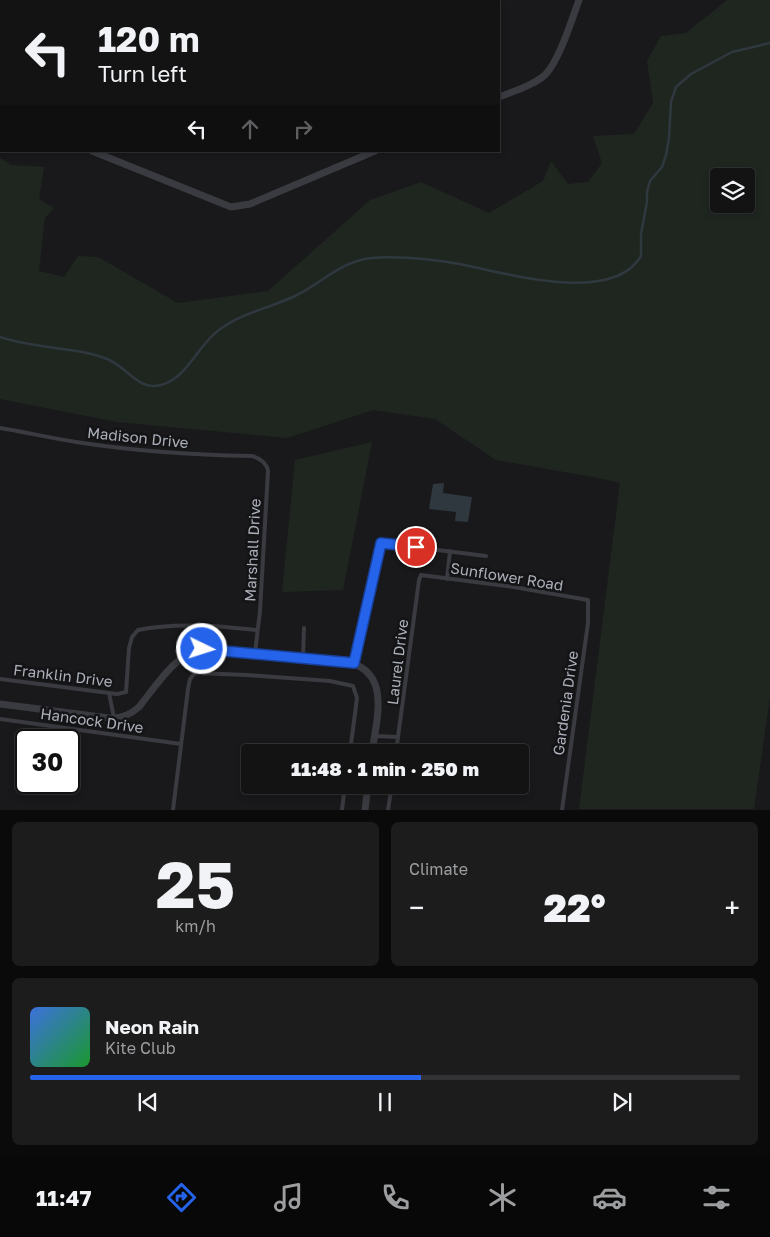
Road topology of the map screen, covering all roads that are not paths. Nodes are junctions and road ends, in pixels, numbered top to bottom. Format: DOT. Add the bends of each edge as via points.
graph roads {
  1 [pos="579,0"];
  2 [pos="500,97"];
  3 [pos="94,152"];
  4 [pos="372,152"];
  5 [pos="0,428"];
  6 [pos="268,471"];
  7 [pos="450,551"];
  8 [pos="486,556"];
  9 [pos="421,575"];
  10 [pos="448,578"];
  11 [pos="588,600"];
  12 [pos="304,628"];
  13 [pos="257,630"];
  14 [pos="207,649"];
  15 [pos="255,653"];
  16 [pos="303,657"];
  17 [pos="354,663"];
  18 [pos="204,673"];
  19 [pos="0,679"];
  20 [pos="109,693"];
  21 [pos="0,704"];
  22 [pos="114,718"];
  23 [pos="0,720"];
  24 [pos="375,736"];
  25 [pos="398,737"];
  26 [pos="181,744"];
  27 [pos="351,744"];
  28 [pos="374,744"];
  29 [pos="397,744"];
  30 [pos="345,794"];
  31 [pos="367,794"];
  32 [pos="391,794"];
  33 [pos="173,810"];
  34 [pos="342,810"];
  35 [pos="365,810"];
  36 [pos="388,810"];
  37 [pos="562,810"];
  1 -- 2 [label="street" via="550,68 536,80"];
  3 -- 4 [label="street" via="231,207 250,204"];
  5 -- 6 [label="lane, Madison Drive" via="126,448 252,456 259,458"];
  6 -- 13 [label="lane, Marshall Drive"];
  7 -- 8 [label="lane"];
  7 -- 10 [label="lane"];
  7 -- 17 [label="lane" via="381,543"];
  9 -- 10 [label="lane, Sunflower Road"];
  9 -- 25 [label="lane, Laurel Drive"];
  10 -- 11 [label="lane, Sunflower Road"];
  11 -- 37 [label="lane, Gardenia Drive" via="588,623"];
  12 -- 16 [label="lane"];
  13 -- 15 [label="lane"];
  13 -- 20 [label="lane, Franklin Drive" via="208,626 138,630 132,636 129,648 126,692"];
  14 -- 15 [label="street"];
  14 -- 18 [label="lane"];
  14 -- 22 [label="street" via="182,657 136,710 127,716"];
  15 -- 16 [label="street"];
  16 -- 17 [label="street"];
  17 -- 24 [label="street" via="368,673 376,686 379,703"];
  18 -- 26 [label="lane" via="195,673 190,679"];
  18 -- 27 [label="lane" via="353,686 357,698"];
  19 -- 20 [label="lane, Franklin Drive"];
  20 -- 22 [label="lane"];
  21 -- 22 [label="street"];
  23 -- 26 [label="lane, Hancock Drive"];
  24 -- 25 [label="lane"];
  24 -- 28 [label="street"];
  25 -- 29 [label="lane, Laurel Drive"];
  26 -- 33 [label="lane"];
  30 -- 34 [label="lane"];
  31 -- 35 [label="street"];
  32 -- 36 [label="lane"];
}
